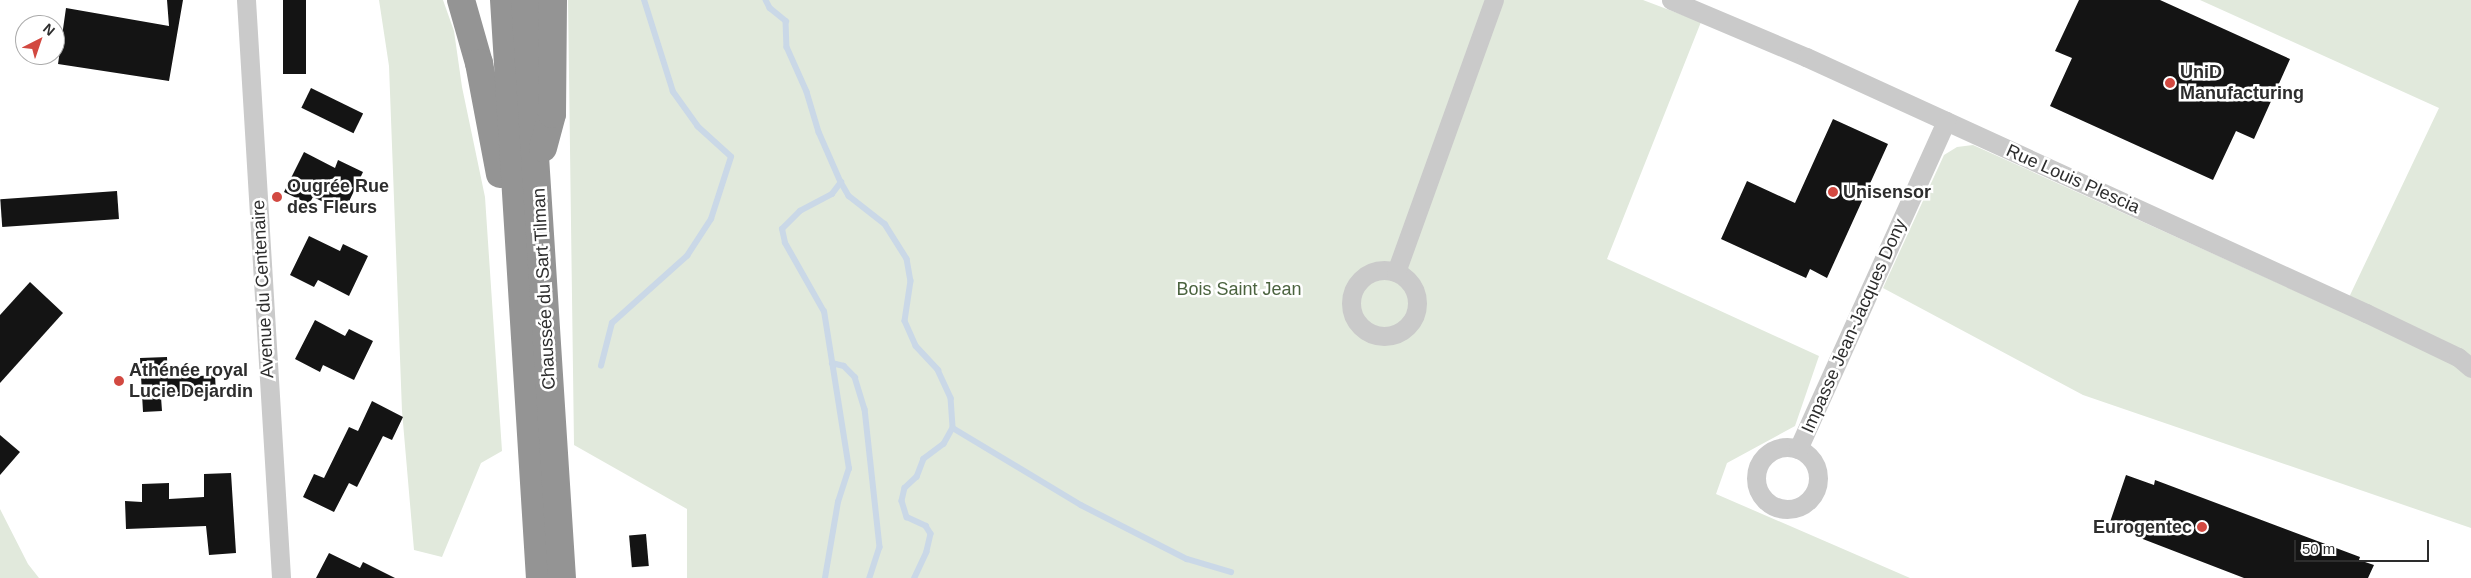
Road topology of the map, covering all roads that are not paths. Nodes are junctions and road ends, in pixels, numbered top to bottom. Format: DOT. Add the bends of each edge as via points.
graph roads {
  1 [pos="246,0"];
  2 [pos="461,0"];
  3 [pos="504,0"];
  4 [pos="525,0"];
  5 [pos="553,0"];
  6 [pos="1494,0"];
  7 [pos="1671,0"];
  8 [pos="1946,121"];
  9 [pos="538,172"];
  10 [pos="519,241"];
  11 [pos="1396,272"];
  12 [pos="2471,368"];
  13 [pos="1798,449"];
  14 [pos="281,578"];
  15 [pos="540,578"];
  16 [pos="562,578"];
  1 -- 14 [label="street, Avenue du Centenaire"];
  2 -- 10 [label="highway" via="479,62 504,196"];
  3 -- 10 [label="highway, Chaussée du Sart Tilman"];
  4 -- 9 [label="highway, Chaussée du Sart Tilman"];
  5 -- 9 [label="highway" via="552,114"];
  6 -- 11 [label="street"];
  7 -- 8 [label="street, Rue Louis Plescia"];
  8 -- 12 [label="street, Rue Louis Plescia" via="2366,313 2458,357"];
  8 -- 13 [label="street, Impasse Jean-Jacques Dony"];
  9 -- 16 [label="highway, Chaussée du Sart Tilman"];
  10 -- 15 [label="highway, Chaussée du Sart Tilman"];
}
